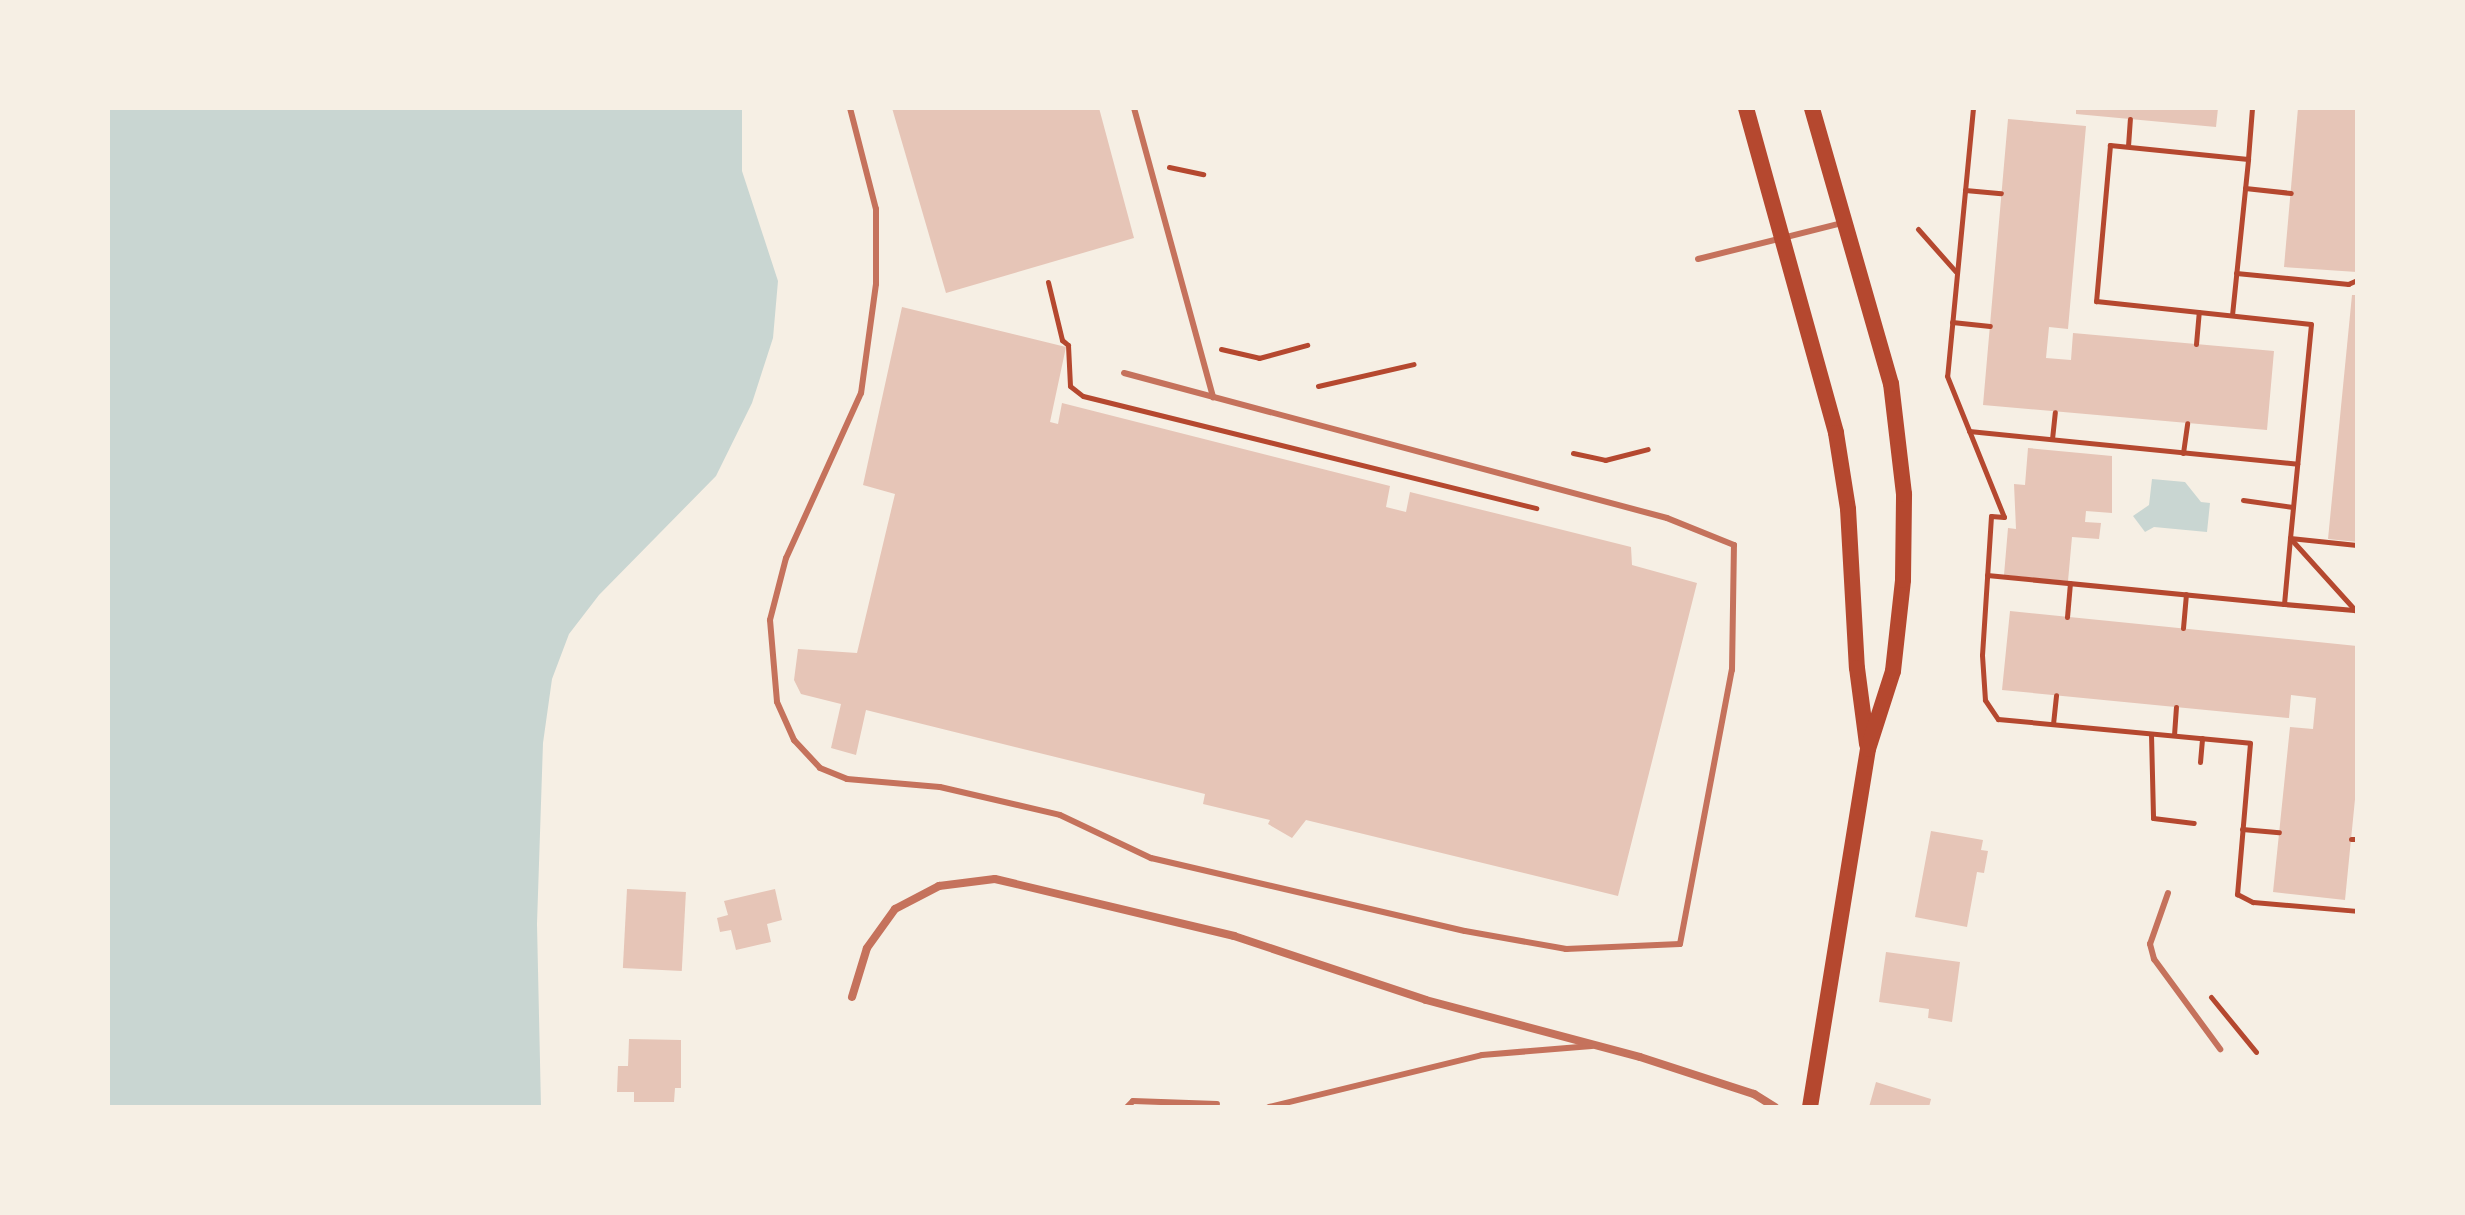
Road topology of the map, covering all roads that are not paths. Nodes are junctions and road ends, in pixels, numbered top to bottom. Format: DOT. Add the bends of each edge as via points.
graph roads {
  1 [pos="850,108"];
  2 [pos="1134,108"];
  3 [pos="1746,108"];
  4 [pos="1812,108"];
  5 [pos="1847,222"];
  6 [pos="1781,236"];
  7 [pos="1698,259"];
  8 [pos="1124,373"];
  9 [pos="1213,397"];
  10 [pos="1868,749"];
  11 [pos="2168,893"];
  12 [pos="852,997"];
  13 [pos="1595,1045"];
  14 [pos="2220,1049"];
  15 [pos="1217,1104"];
  16 [pos="1127,1107"];
  17 [pos="1269,1107"];
  18 [pos="1775,1107"];
  19 [pos="1810,1107"];
  1 -- 9 [label="lane" via="876,209 876,284 861,393 786,558 770,620 777,702 794,740 820,768 847,779 940,787 1060,815 1151,858 1465,931 1566,949 1680,944 1732,670 1734,545 1667,518"];
  2 -- 9 [label="lane"];
  3 -- 6 [label="main road"];
  4 -- 5 [label="main road"];
  5 -- 6 [label="lane"];
  5 -- 10 [label="main road" via="1891,384 1904,494 1903,580 1893,671"];
  6 -- 7 [label="lane"];
  6 -- 10 [label="main road" via="1836,433 1848,509 1857,668"];
  8 -- 9 [label="lane"];
  10 -- 19 [label="main road"];
  11 -- 14 [label="lane" via="2150,944 2154,959"];
  12 -- 13 [label="street" via="867,948 895,909 939,886 995,879 1234,936 1426,1000"];
  13 -- 17 [label="lane" via="1482,1055"];
  13 -- 18 [label="street" via="1754,1094"];
  15 -- 16 [label="lane" via="1133,1101"];
}
